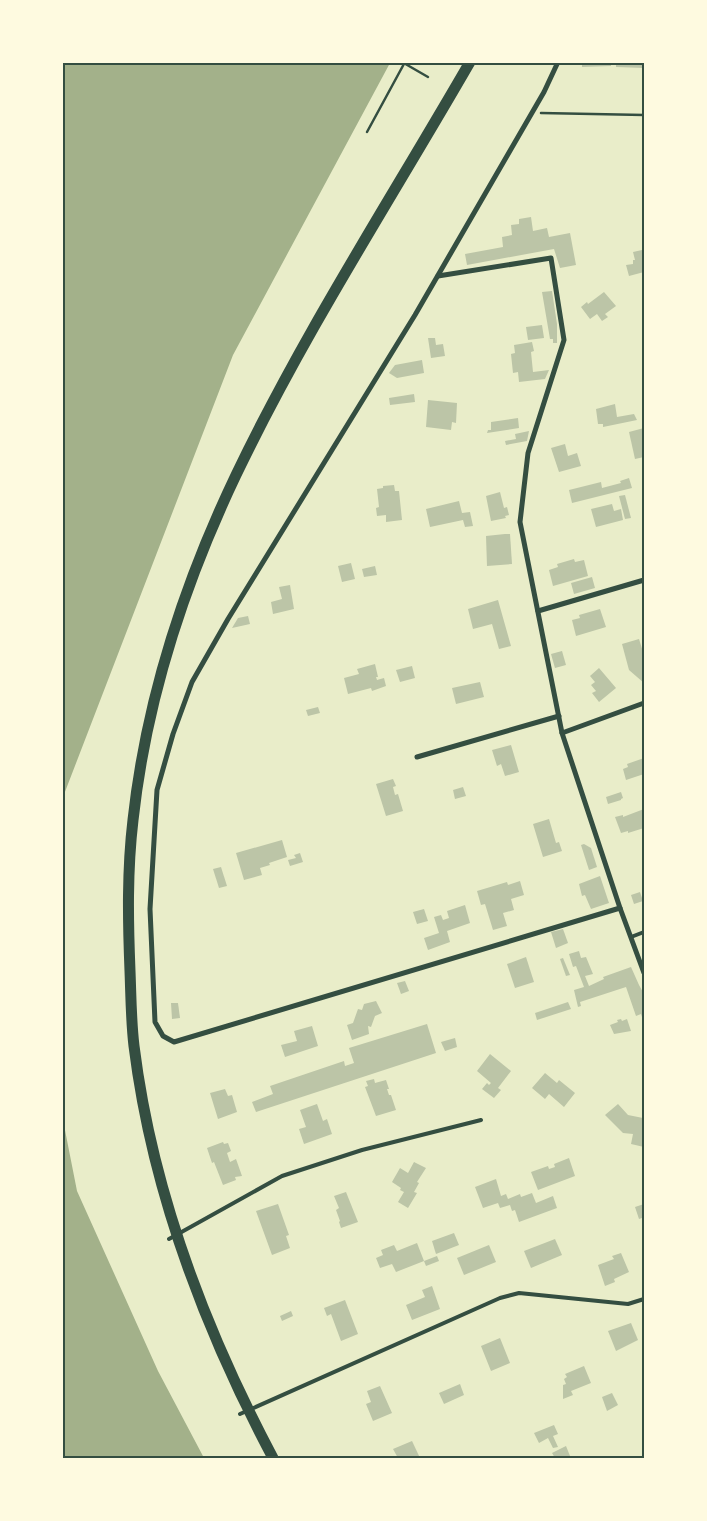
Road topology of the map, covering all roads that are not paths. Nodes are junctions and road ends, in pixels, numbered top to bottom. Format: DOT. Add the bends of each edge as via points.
graph roads {
  1 [pos="470,62"];
  2 [pos="558,62"];
  3 [pos="438,276"];
  4 [pos="644,580"];
  5 [pos="538,611"];
  6 [pos="644,703"];
  7 [pos="559,716"];
  8 [pos="562,733"];
  9 [pos="417,757"];
  10 [pos="620,908"];
  11 [pos="644,932"];
  12 [pos="631,937"];
  13 [pos="644,973"];
  14 [pos="481,1120"];
  15 [pos="173,1237"];
  16 [pos="644,1299"];
  17 [pos="244,1412"];
  18 [pos="272,1458"];
  1 -- 15 [label="main road" via="267,413 208,541 160,676 133,820 128,921 136,1054 143,1103"];
  2 -- 3 [label="street"];
  3 -- 5 [label="street" via="551,258 564,340 528,453 520,522"];
  3 -- 10 [label="street" via="228,619 192,682 172,734 157,790 150,909 155,1022 164,1036 174,1042"];
  4 -- 5 [label="street"];
  5 -- 7 [label="street"];
  6 -- 8 [label="street"];
  7 -- 8 [label="street"];
  7 -- 9 [label="street"];
  8 -- 10 [label="street"];
  10 -- 12 [label="street"];
  11 -- 12 [label="lane"];
  12 -- 13 [label="street"];
  14 -- 15 [label="lane" via="362,1150 282,1176"];
  15 -- 17 [label="main road"];
  16 -- 17 [label="lane" via="628,1304 519,1293 500,1298"];
  17 -- 18 [label="main road"];
}
